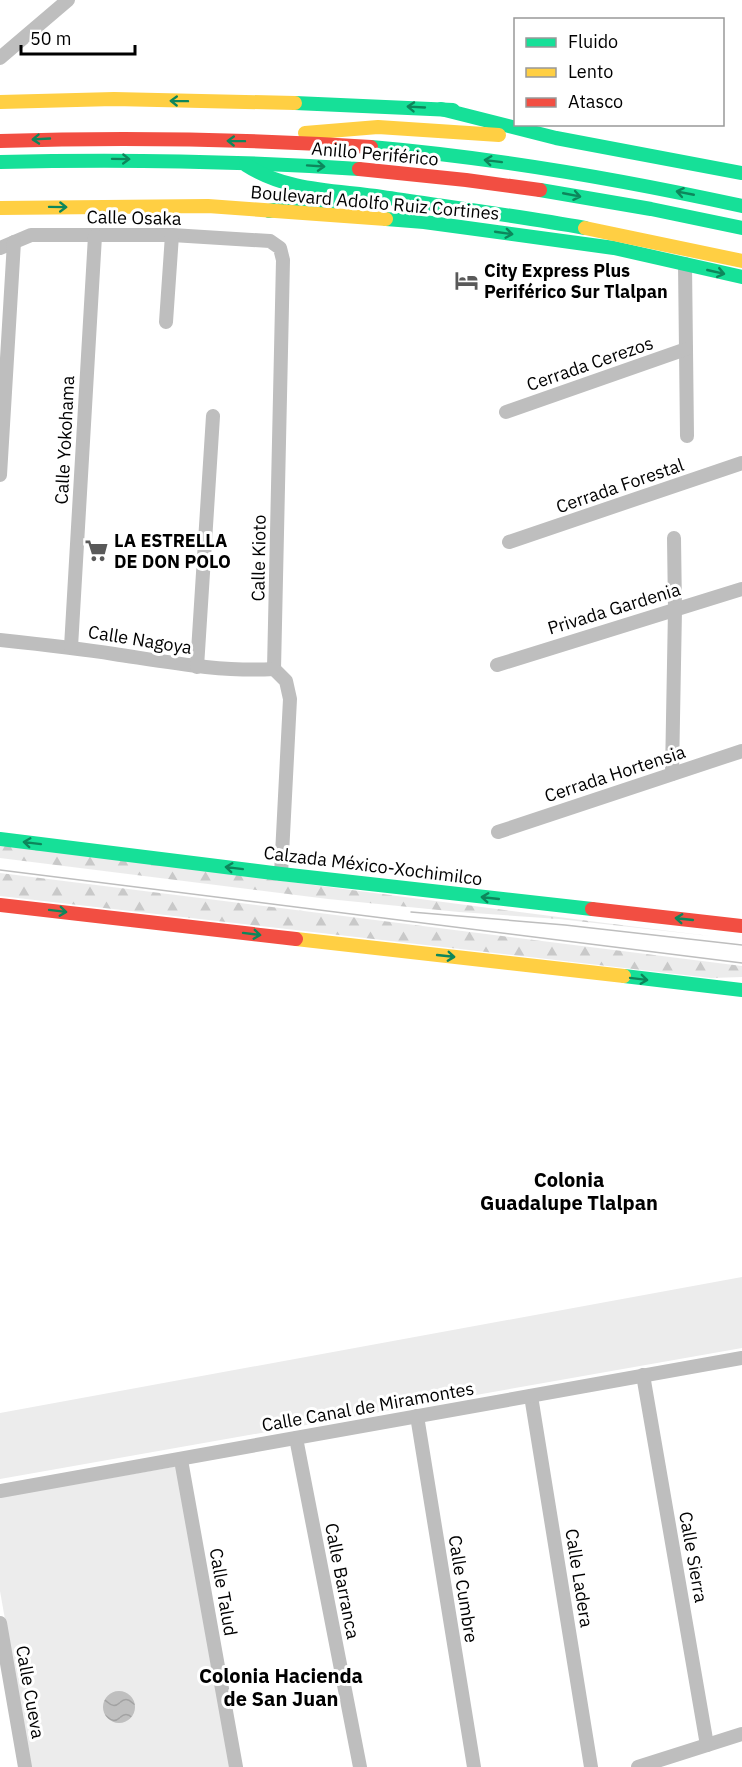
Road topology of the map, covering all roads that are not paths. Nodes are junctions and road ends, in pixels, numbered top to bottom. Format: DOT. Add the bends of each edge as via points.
graph roads {
  1 [pos="68,0"];
  2 [pos="0,58"];
  3 [pos="0,102"];
  4 [pos="441,108"];
  5 [pos="514,118"];
  6 [pos="559,126"];
  7 [pos="556,138"];
  8 [pos="0,141"];
  9 [pos="259,141"];
  10 [pos="0,162"];
  11 [pos="241,162"];
  12 [pos="742,163"];
  13 [pos="742,173"];
  14 [pos="403,202"];
  15 [pos="742,206"];
  16 [pos="0,208"];
  17 [pos="269,211"];
  18 [pos="742,228"];
  19 [pos="95,236"];
  20 [pos="171,236"];
  21 [pos="270,241"];
  22 [pos="14,242"];
  23 [pos="0,248"];
  24 [pos="742,261"];
  25 [pos="686,264"];
  26 [pos="742,278"];
  27 [pos="166,322"];
  28 [pos="686,349"];
  29 [pos="506,412"];
  30 [pos="213,416"];
  31 [pos="687,436"];
  32 [pos="742,463"];
  33 [pos="0,475"];
  34 [pos="674,538"];
  35 [pos="509,542"];
  36 [pos="742,589"];
  37 [pos="675,609"];
  38 [pos="0,640"];
  39 [pos="71,647"];
  40 [pos="497,665"];
  41 [pos="197,667"];
  42 [pos="274,669"];
  43 [pos="742,751"];
  44 [pos="672,774"];
  45 [pos="498,832"];
  46 [pos="0,839"];
  47 [pos="281,874"];
  48 [pos="0,904"];
  49 [pos="742,926"];
  50 [pos="742,990"];
  51 [pos="742,1358"];
  52 [pos="643,1375"];
  53 [pos="531,1396"];
  54 [pos="417,1416"];
  55 [pos="296,1438"];
  56 [pos="181,1460"];
  57 [pos="0,1491"];
  58 [pos="0,1623"];
  59 [pos="742,1734"];
  60 [pos="707,1745"];
  61 [pos="25,1767"];
  62 [pos="236,1767"];
  63 [pos="360,1767"];
  64 [pos="474,1767"];
  65 [pos="591,1767"];
  66 [pos="638,1767"];
  1 -- 2 [label="street"];
  4 -- 3 [label="main road, one-way" via="114,99"];
  4 -- 5 [label="main road"];
  4 -- 7 [label="main road"];
  6 -- 12 [label="main road"];
  7 -- 9 [label="main road" via="378,127 330,129"];
  7 -- 13 [label="main road"];
  9 -- 8 [label="main road, Anillo Periférico, one-way" via="85,137"];
  15 -- 9 [label="main road, Anillo Periférico, one-way" via="594,175 370,148"];
  10 -- 11 [label="main road, Anillo Periférico, one-way"];
  11 -- 14 [label="main road" via="289,186"];
  11 -- 18 [label="main road, Anillo Periférico, one-way" via="372,170 532,188"];
  14 -- 17 [label="main road" via="320,203"];
  14 -- 24 [label="main road" via="610,233"];
  16 -- 17 [label="main road, Boulevard Adolfo Ruiz Cortines, one-way" via="208,206"];
  17 -- 25 [label="main road, Boulevard Adolfo Ruiz Cortines, one-way" via="424,222 614,248"];
  19 -- 20 [label="street, Calle Osaka"];
  19 -- 22 [label="street, Calle Osaka" via="32,235"];
  19 -- 39 [label="street, Calle Yokohama"];
  20 -- 21 [label="street, Calle Osaka"];
  20 -- 27 [label="street"];
  21 -- 42 [label="street, Calle Kioto" via="280,248 283,260"];
  22 -- 23 [label="street, Calle Osaka"];
  22 -- 33 [label="street"];
  25 -- 26 [label="main road, Boulevard Adolfo Ruiz Cortines, one-way"];
  25 -- 28 [label="street"];
  28 -- 29 [label="street, Cerrada Cerezos"];
  28 -- 31 [label="street"];
  30 -- 41 [label="street"];
  32 -- 35 [label="street, Cerrada Forestal"];
  34 -- 37 [label="street"];
  36 -- 37 [label="street, Privada Gardenia"];
  37 -- 40 [label="street, Privada Gardenia"];
  37 -- 44 [label="street"];
  38 -- 39 [label="street, Calle Nagoya"];
  39 -- 41 [label="street, Calle Nagoya"];
  41 -- 42 [label="street, Calle Nagoya"];
  42 -- 47 [label="street" via="286,681 290,699"];
  43 -- 44 [label="street, Cerrada Hortensia"];
  44 -- 45 [label="street, Cerrada Hortensia"];
  47 -- 46 [label="main road, Calzada México-Xochimilco, one-way"];
  49 -- 47 [label="main road, Calzada México-Xochimilco, one-way"];
  48 -- 50 [label="main road, one-way"];
  51 -- 52 [label="street, Calle Canal de Miramontes"];
  52 -- 53 [label="street, Calle Canal de Miramontes"];
  52 -- 60 [label="street, Calle Sierra"];
  53 -- 54 [label="street, Calle Canal de Miramontes"];
  53 -- 65 [label="street, Calle Ladera"];
  54 -- 55 [label="street, Calle Canal de Miramontes"];
  54 -- 64 [label="street, Calle Cumbre"];
  55 -- 56 [label="street, Calle Canal de Miramontes"];
  55 -- 63 [label="street, Calle Barranca"];
  56 -- 57 [label="street, Calle Canal de Miramontes"];
  56 -- 62 [label="street, Calle Talud"];
  58 -- 61 [label="street, Calle Cueva"];
  59 -- 60 [label="street"];
  60 -- 66 [label="street"];
}
